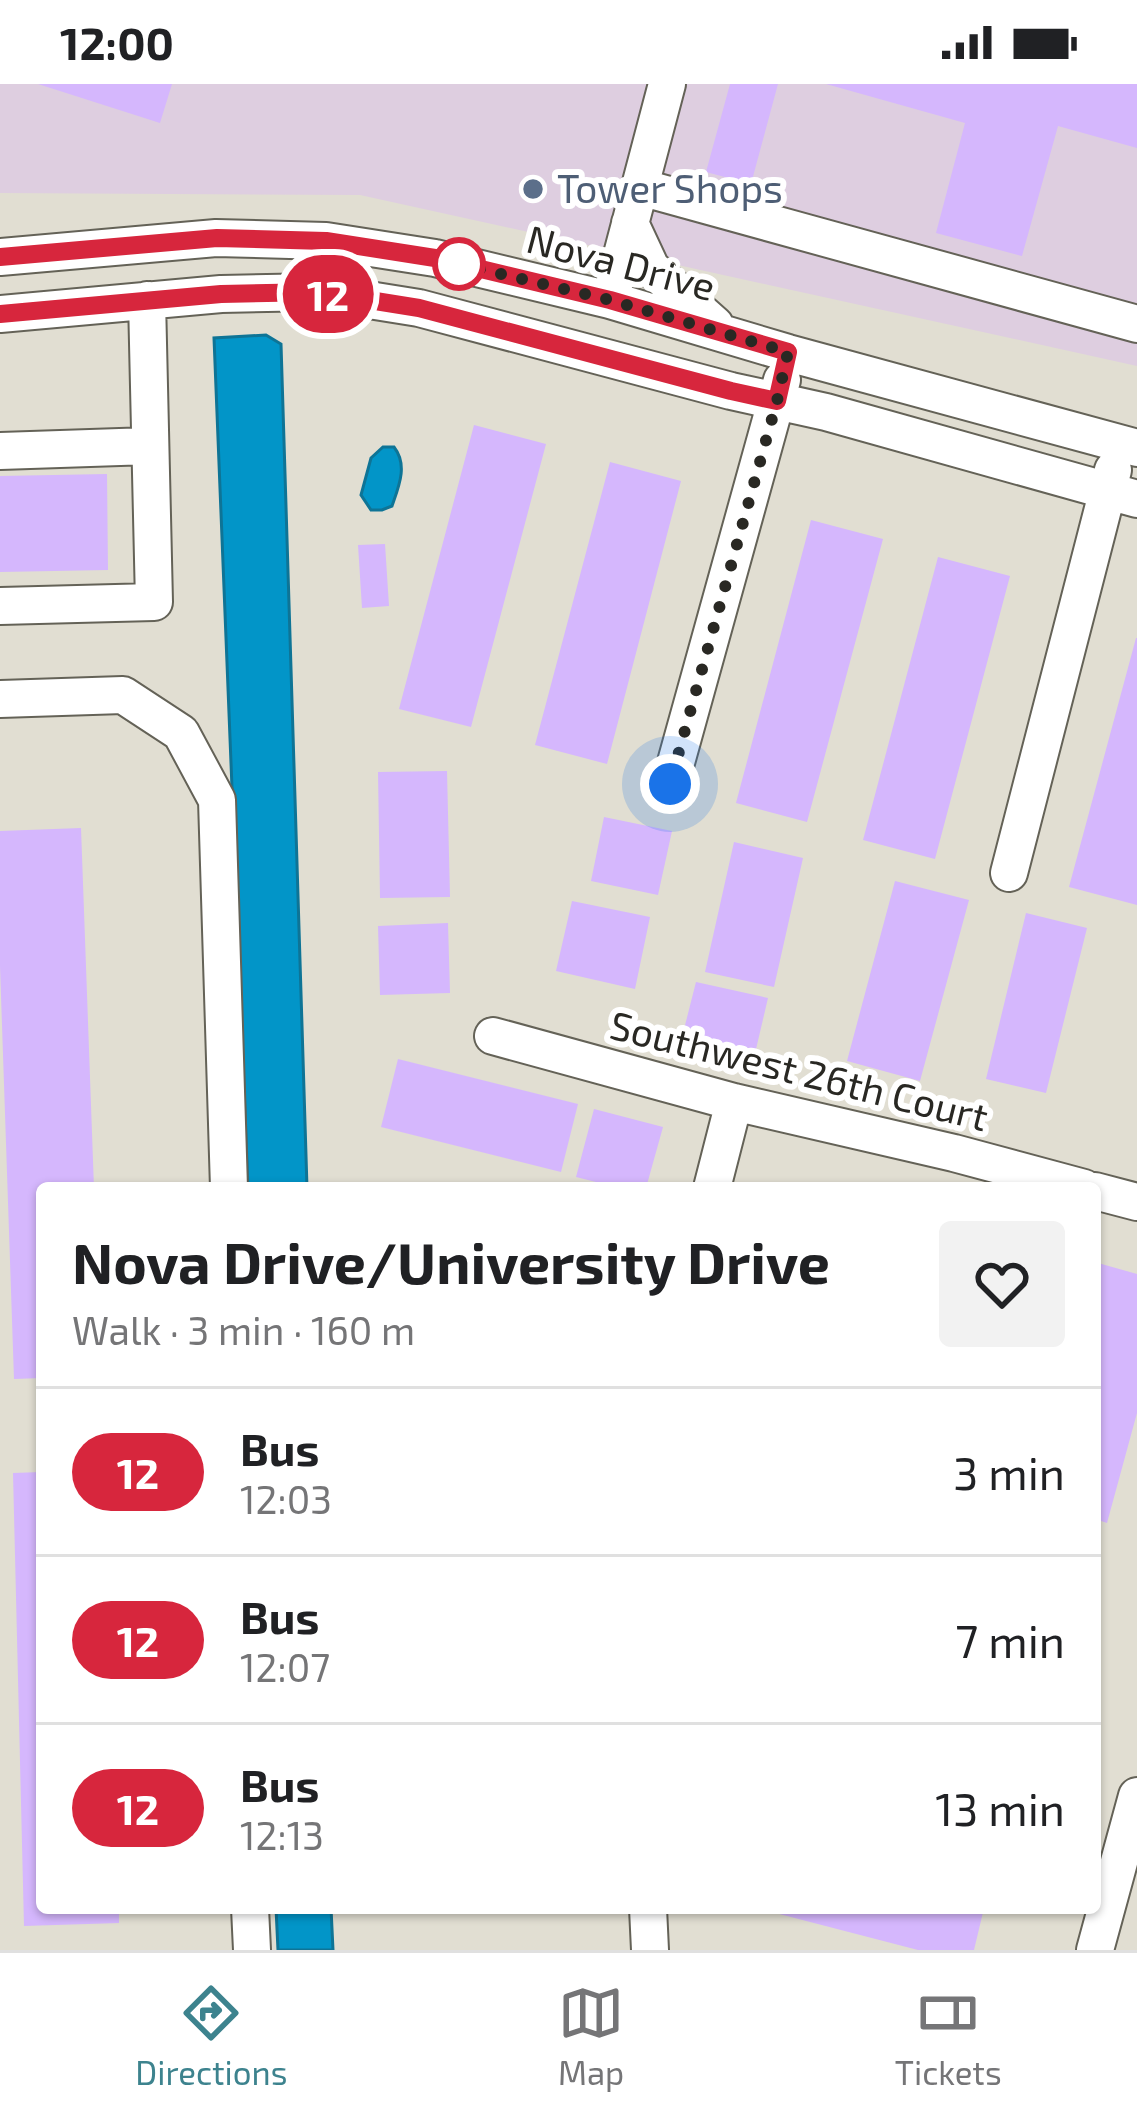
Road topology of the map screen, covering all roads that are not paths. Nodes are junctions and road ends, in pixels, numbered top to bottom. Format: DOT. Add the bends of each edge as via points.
graph roads {
  1 [pos="667,84"];
  2 [pos="640,187"];
  3 [pos="630,223"];
  4 [pos="0,257"];
  5 [pos="147,300"];
  6 [pos="610,300"];
  7 [pos="419,308"];
  8 [pos="0,314"];
  9 [pos="1137,324"];
  10 [pos="727,335"];
  11 [pos="788,352"];
  12 [pos="777,401"];
  13 [pos="150,446"];
  14 [pos="1128,446"];
  15 [pos="0,451"];
  16 [pos="1122,495"];
  17 [pos="0,606"];
  18 [pos="0,699"];
  19 [pos="670,784"];
  20 [pos="1009,873"];
  21 [pos="493,1036"];
  22 [pos="734,1102"];
  23 [pos="229,1182"];
  24 [pos="714,1182"];
  25 [pos="1062,1182"];
  26 [pos="1101,1193"];
  27 [pos="1137,1202"];
  28 [pos="1137,1796"];
  29 [pos="250,1914"];
  30 [pos="648,1914"];
  31 [pos="252,1950"];
  32 [pos="650,1950"];
  33 [pos="1095,1950"];
  1 -- 2 [label="street"];
  2 -- 3 [label="street"];
  2 -- 9 [label="street"];
  3 -- 6 [label="street"];
  3 -- 10 [label="street" via="651,268"];
  4 -- 6 [label="street, Nova Drive" via="217,238 326,241"];
  5 -- 7 [label="street" via="319,292"];
  5 -- 8 [label="street"];
  5 -- 13 [label="street"];
  6 -- 7 [label="street" via="541,317"];
  6 -- 10 [label="street, Nova Drive"];
  7 -- 12 [label="street"];
  10 -- 11 [label="street, Nova Drive"];
  11 -- 12 [label="street"];
  11 -- 14 [label="street, Nova Drive"];
  12 -- 16 [label="street"];
  12 -- 19 [label="street"];
  13 -- 15 [label="street"];
  13 -- 17 [label="street" via="154,602"];
  14 -- 16 [label="street"];
  16 -- 20 [label="street"];
  18 -- 23 [label="street" via="123,695 181,733 217,800"];
  21 -- 22 [label="street, Southwest 26th Court"];
  22 -- 24 [label="street"];
  22 -- 25 [label="street, Southwest 26th Court"];
  26 -- 27 [label="street"];
  28 -- 33 [label="street"];
  29 -- 31 [label="street"];
  30 -- 32 [label="street"];
}
